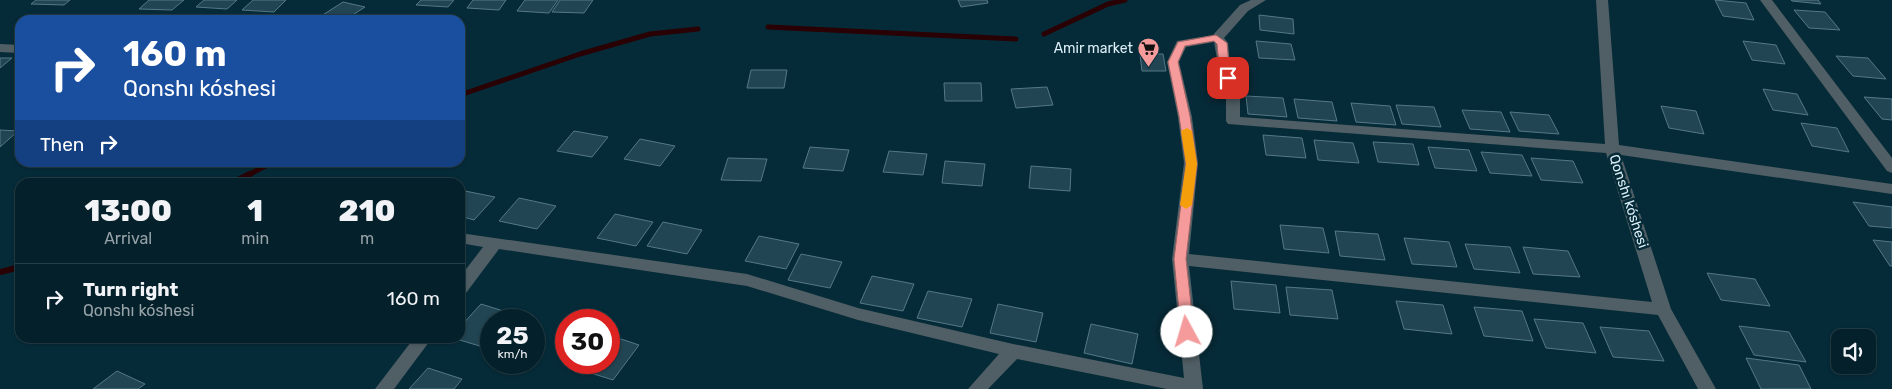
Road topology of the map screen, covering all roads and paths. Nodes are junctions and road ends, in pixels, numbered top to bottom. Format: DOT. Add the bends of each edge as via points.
graph roads {
  1 [pos="1260,0"];
  2 [pos="1602,0"];
  3 [pos="1766,0"];
  4 [pos="1216,38"];
  5 [pos="0,48"];
  6 [pos="15,49"];
  7 [pos="1612,149"];
  8 [pos="1892,168"];
  9 [pos="1892,189"];
  10 [pos="465,239"];
  11 [pos="494,244"];
  12 [pos="1180,259"];
  13 [pos="465,282"];
  14 [pos="1663,310"];
  15 [pos="419,343"];
  16 [pos="1013,350"];
  17 [pos="1193,388"];
  18 [pos="384,389"];
  19 [pos="977,389"];
  20 [pos="1707,389"];
  1 -- 4 [label="street" via="1244,8"];
  2 -- 7 [label="street, Qonshı kóshesi"];
  3 -- 8 [label="street"];
  4 -- 7 [label="street" via="1222,43 1224,65 1233,91 1233,121"];
  4 -- 12 [label="street" via="1181,44 1173,62 1191,164"];
  5 -- 6 [label="street"];
  7 -- 9 [label="street"];
  7 -- 14 [label="street, Qonshı kóshesi"];
  10 -- 11 [label="street"];
  11 -- 13 [label="street"];
  11 -- 16 [label="street" via="747,280 858,314"];
  12 -- 14 [label="street"];
  12 -- 17 [label="street"];
  14 -- 20 [label="street, Qonshı kóshesi"];
  15 -- 18 [label="street"];
  16 -- 17 [label="street"];
  16 -- 19 [label="street"];
}
